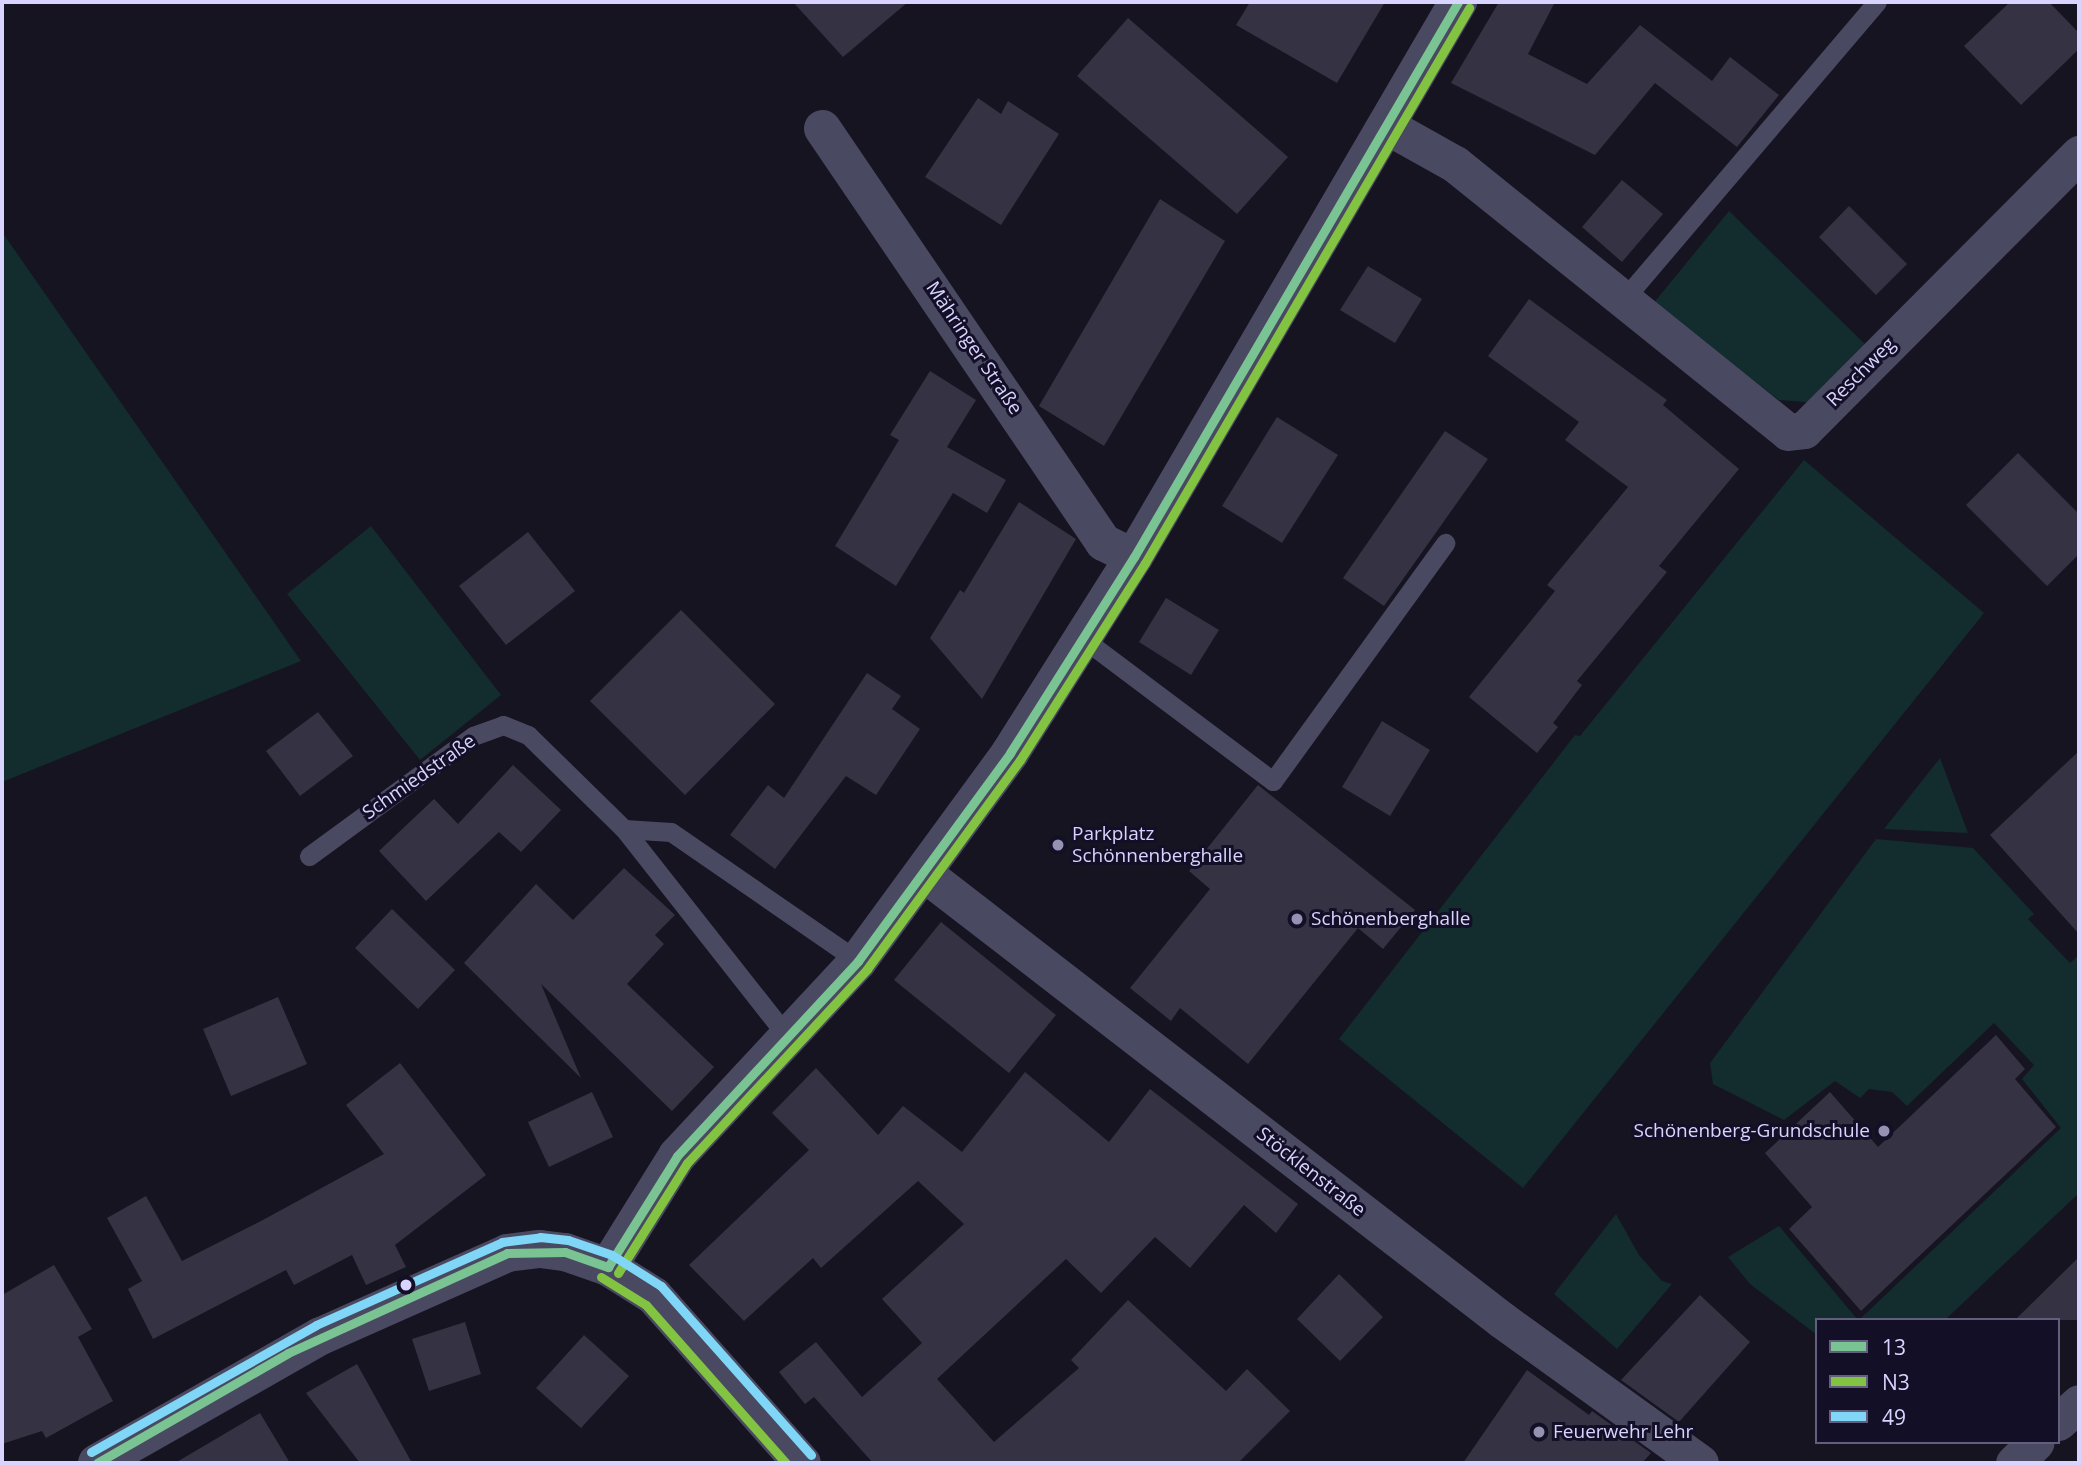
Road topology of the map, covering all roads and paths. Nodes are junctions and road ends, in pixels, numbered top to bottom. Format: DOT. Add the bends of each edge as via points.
graph roads {
  1 [pos="1877,2"];
  2 [pos="1452,4"];
  3 [pos="1387,125"];
  4 [pos="822,128"];
  5 [pos="2079,154"];
  6 [pos="1624,299"];
  7 [pos="1446,543"];
  8 [pos="1134,557"];
  9 [pos="1084,640"];
  10 [pos="624,829"];
  11 [pos="309,856"];
  12 [pos="925,874"];
  13 [pos="858,961"];
  14 [pos="789,1039"];
  15 [pos="608,1267"];
  16 [pos="2079,1403"];
  17 [pos="2060,1420"];
  18 [pos="2034,1444"];
  19 [pos="97,1463"];
  20 [pos="802,1463"];
  21 [pos="1700,1463"];
  22 [pos="2014,1463"];
  1 -- 6 [label="lane"];
  2 -- 3 [label="street"];
  3 -- 6 [label="street, Reschweg" via="1455,164"];
  3 -- 8 [label="street"];
  4 -- 8 [label="street, Mähringer Straße" via="1103,542"];
  5 -- 6 [label="street, Reschweg" via="1804,430 1788,432"];
  7 -- 9 [label="lane" via="1273,781"];
  8 -- 9 [label="street"];
  9 -- 12 [label="street"];
  10 -- 11 [label="lane, Schmiedstraße" via="528,735 503,725 473,736"];
  10 -- 13 [label="lane" via="671,832"];
  10 -- 14 [label="lane, Schmiedstraße"];
  12 -- 13 [label="street"];
  12 -- 21 [label="street, Stöcklenstraße" via="1502,1320"];
  13 -- 14 [label="street"];
  14 -- 15 [label="street" via="677,1156"];
  15 -- 19 [label="street" via="565,1252 507,1253 310,1341"];
  15 -- 20 [label="street" via="653,1296"];
  16 -- 17 [label="street"];
  18 -- 22 [label="street"];
}
